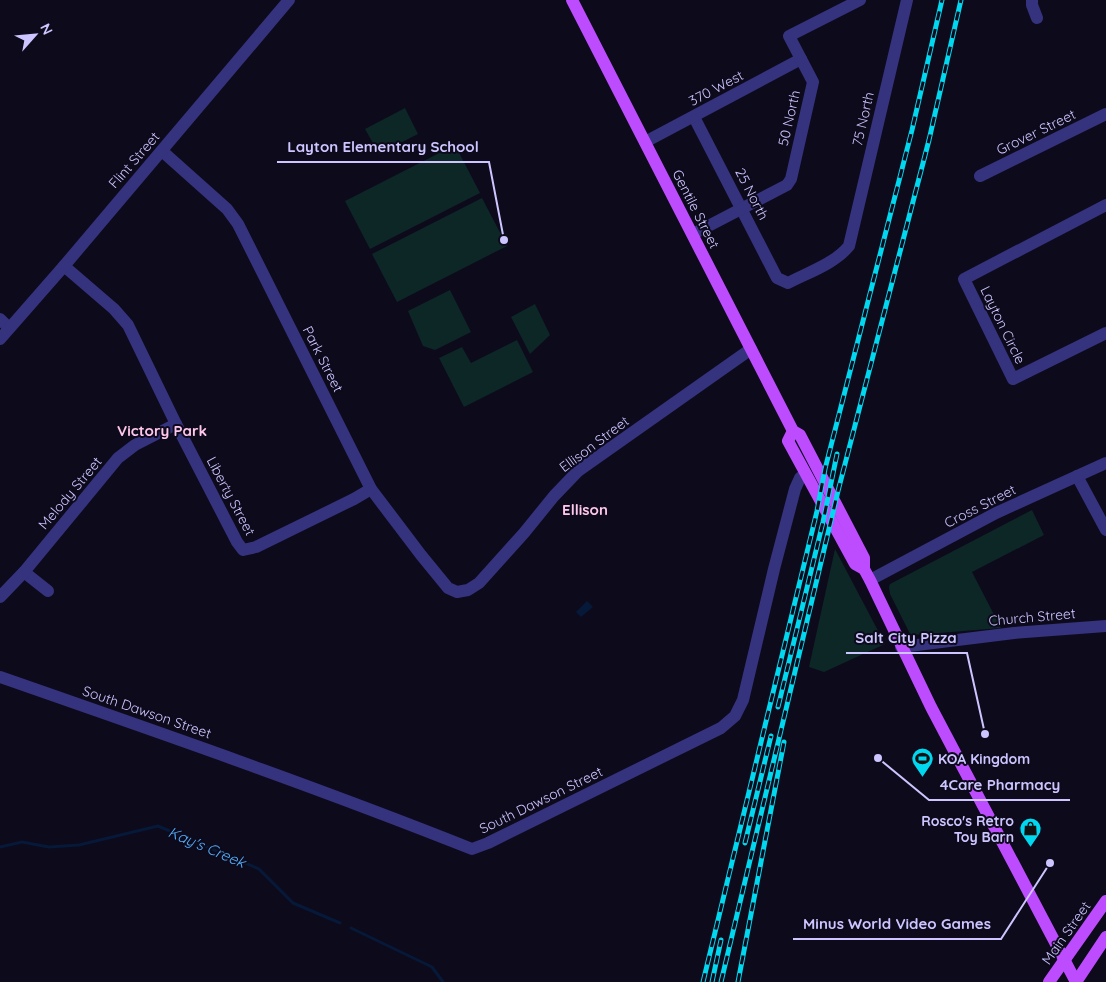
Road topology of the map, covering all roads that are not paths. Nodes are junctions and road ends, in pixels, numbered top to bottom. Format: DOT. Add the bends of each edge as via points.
graph roads {
  1 [pos="289,0"];
  2 [pos="572,0"];
  3 [pos="860,0"];
  4 [pos="907,0"];
  5 [pos="1032,0"];
  6 [pos="1036,18"];
  7 [pos="801,59"];
  8 [pos="1106,114"];
  9 [pos="694,117"];
  10 [pos="645,142"];
  11 [pos="162,151"];
  12 [pos="980,176"];
  13 [pos="1106,205"];
  14 [pos="743,209"];
  15 [pos="692,234"];
  16 [pos="64,266"];
  17 [pos="784,283"];
  18 [pos="5,324"];
  19 [pos="1106,333"];
  20 [pos="0,339"];
  21 [pos="751,349"];
  22 [pos="176,424"];
  23 [pos="793,431"];
  24 [pos="1106,463"];
  25 [pos="805,474"];
  26 [pos="1077,476"];
  27 [pos="371,489"];
  28 [pos="1106,530"];
  29 [pos="24,572"];
  30 [pos="867,574"];
  31 [pos="448,588"];
  32 [pos="48,592"];
  33 [pos="0,597"];
  34 [pos="1106,626"];
  35 [pos="901,647"];
  36 [pos="0,677"];
  37 [pos="1106,901"];
  38 [pos="1106,937"];
  39 [pos="1065,961"];
  40 [pos="1050,982"];
  41 [pos="1076,982"];
  1 -- 11 [label="street, Flint Street"];
  2 -- 10 [label="main road, Gentile Street"];
  3 -- 7 [label="street, 50 North" via="789,36"];
  4 -- 17 [label="street, 75 North" via="849,246 833,260"];
  5 -- 6 [label="street"];
  7 -- 9 [label="street, 370 West"];
  7 -- 14 [label="street, 50 North" via="813,82 791,179 787,185"];
  8 -- 12 [label="street, Grover Street"];
  9 -- 10 [label="street, 370 West"];
  9 -- 14 [label="street, 25 North"];
  10 -- 15 [label="main road, Gentile Street"];
  11 -- 16 [label="street, Flint Street"];
  11 -- 27 [label="street, Park Street" via="227,209 238,224"];
  13 -- 19 [label="street, Layton Circle" via="964,279 1013,380"];
  14 -- 15 [label="street"];
  14 -- 17 [label="street, 25 North" via="777,278"];
  15 -- 21 [label="main road, Gentile Street"];
  16 -- 18 [label="street, Flint Street"];
  16 -- 22 [label="street, Liberty Street" via="128,325"];
  18 -- 20 [label="street, Flint Street"];
  21 -- 23 [label="main road, Gentile Street"];
  21 -- 31 [label="street, Ellison Street" via="578,471 479,583 457,592"];
  22 -- 27 [label="street, Liberty Street" via="243,550 256,548"];
  22 -- 29 [label="street, Melody Street" via="135,445 118,458"];
  23 -- 25 [label="main road, Gentile Street" via="788,441"];
  23 -- 30 [label="main road, Gentile Street" via="800,435 864,558"];
  24 -- 26 [label="street, Cross Street"];
  25 -- 30 [label="main road, Gentile Street" via="855,564"];
  25 -- 36 [label="street, South Dawson Street" via="795,489 743,700 735,716 721,728 472,849 244,762"];
  26 -- 28 [label="street"];
  26 -- 30 [label="street, Cross Street"];
  27 -- 31 [label="street, Park Street"];
  29 -- 32 [label="street"];
  29 -- 33 [label="street, Melody Street"];
  30 -- 35 [label="main road, Gentile Street"];
  34 -- 35 [label="street, Church Street"];
  35 -- 39 [label="main road, Gentile Street"];
  37 -- 39 [label="main road, Main Street"];
  38 -- 41 [label="main road"];
  39 -- 40 [label="main road, Main Street"];
  39 -- 41 [label="main road, Gentile Street"];
}
